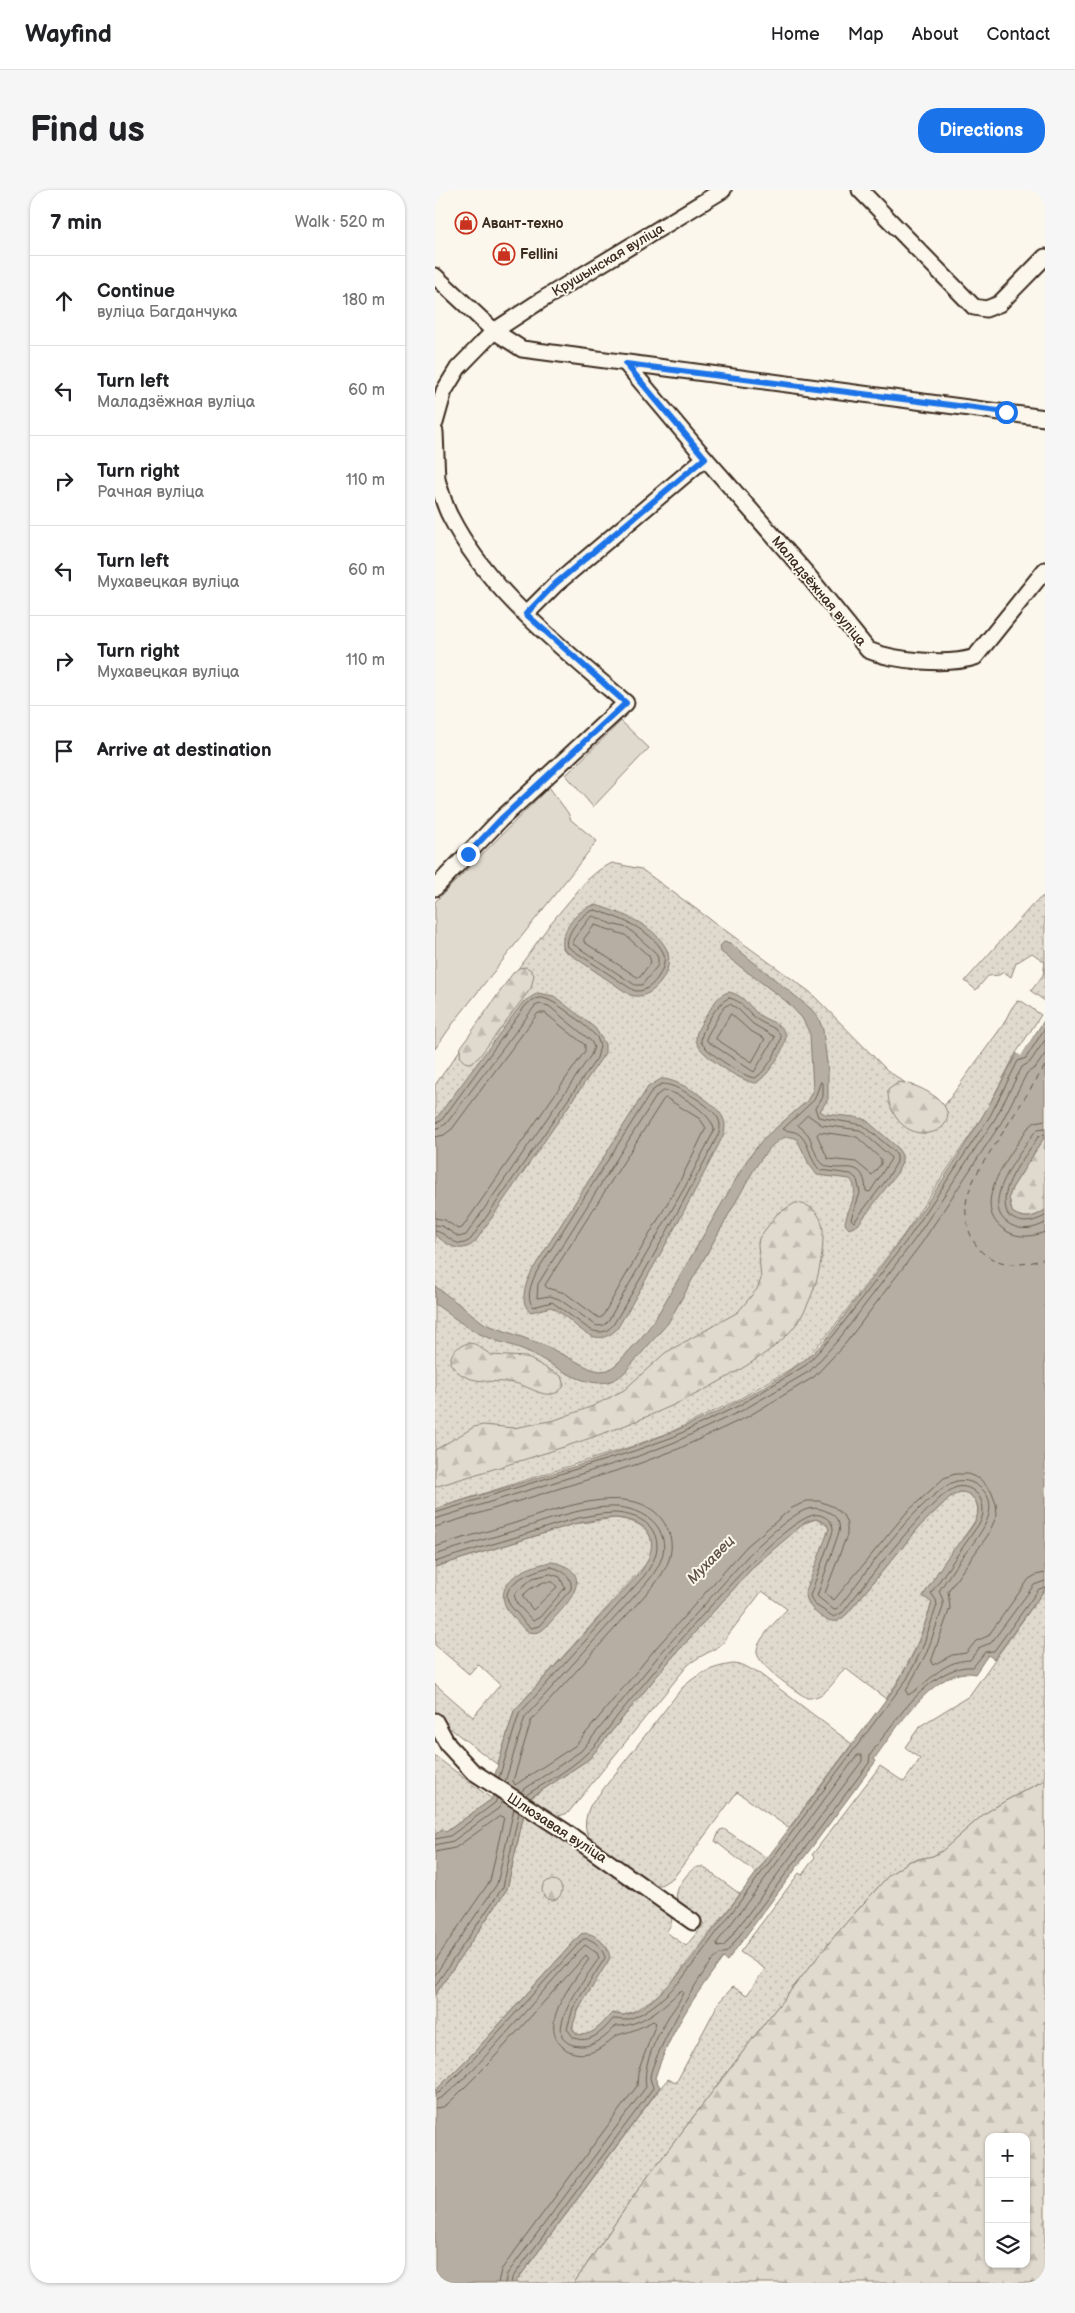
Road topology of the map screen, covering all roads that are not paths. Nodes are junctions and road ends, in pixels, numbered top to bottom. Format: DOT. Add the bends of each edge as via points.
graph roads {
  1 [pos="723,190"];
  2 [pos="860,190"];
  3 [pos="1045,257"];
  4 [pos="435,276"];
  5 [pos="494,331"];
  6 [pos="626,364"];
  7 [pos="1045,418"];
  8 [pos="435,423"];
  9 [pos="435,432"];
  10 [pos="705,458"];
  11 [pos="436,485"];
  12 [pos="1045,570"];
  13 [pos="526,614"];
  14 [pos="435,888"];
  15 [pos="435,1721"];
  16 [pos="693,1922"];
  1 -- 5 [label="street, Крушынская вуліца"];
  2 -- 3 [label="street" via="974,307 986,309 999,304"];
  4 -- 5 [label="street"];
  5 -- 6 [label="street" via="522,349"];
  5 -- 8 [label="street, Крушынская вуліца" via="458,368 444,391"];
  6 -- 7 [label="street"];
  6 -- 10 [label="street, Маладзёжная вуліца"];
  9 -- 11 [label="street"];
  10 -- 12 [label="street, Маладзёжная вуліца" via="806,573 859,640 882,656 938,661 975,657"];
  10 -- 13 [label="street" via="555,584"];
  11 -- 13 [label="street" via="465,543 495,582"];
  13 -- 14 [label="street" via="626,703 501,819"];
  15 -- 16 [label="street, Шлюзавая вуліца" via="459,1759 488,1783 574,1838"];
}
